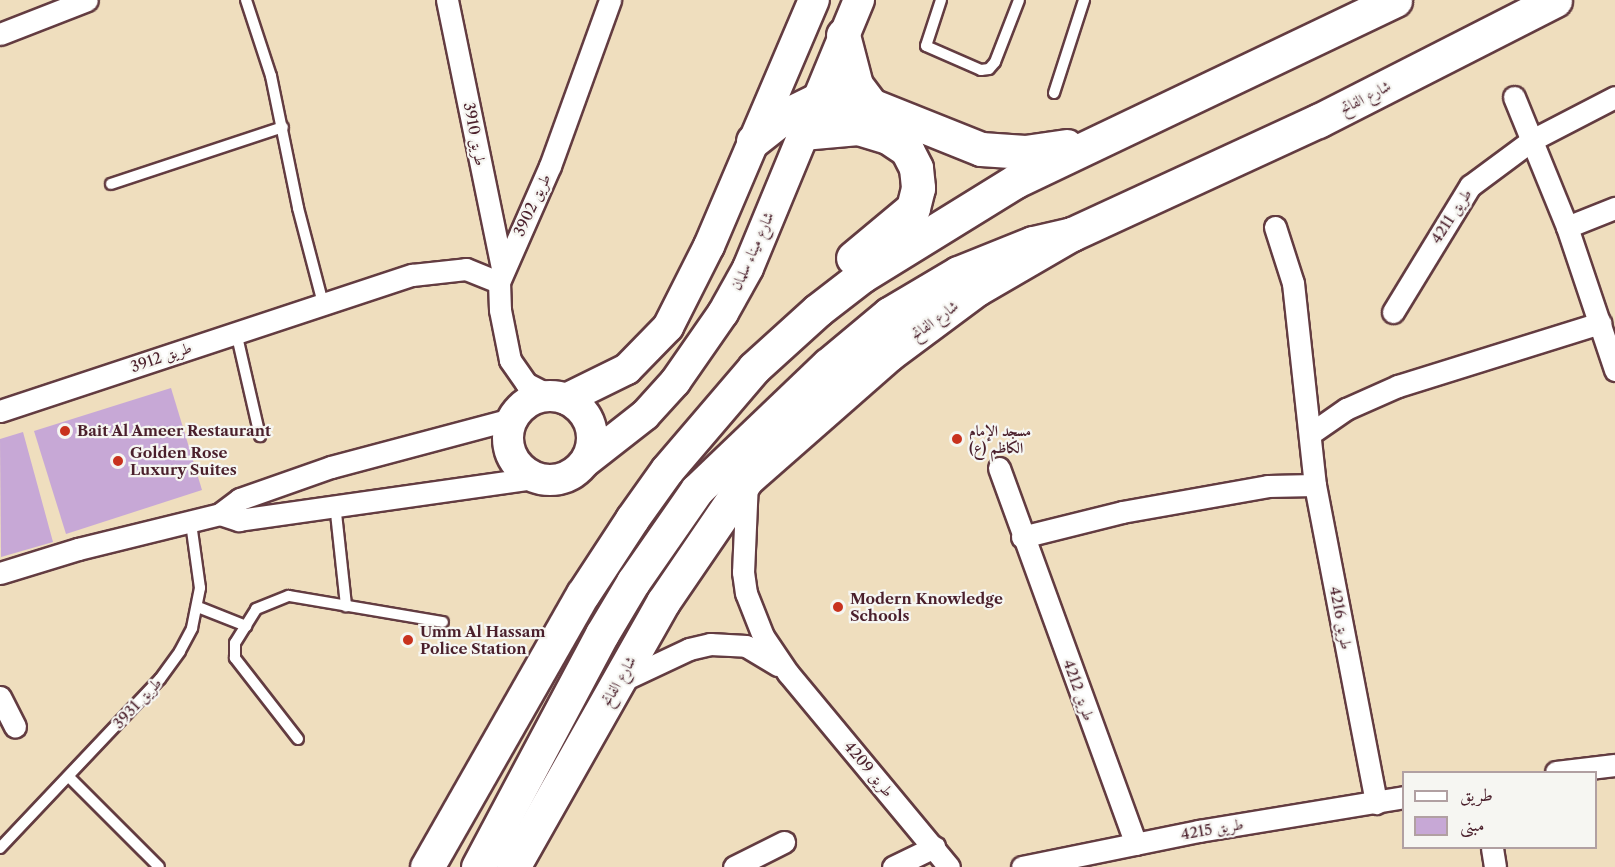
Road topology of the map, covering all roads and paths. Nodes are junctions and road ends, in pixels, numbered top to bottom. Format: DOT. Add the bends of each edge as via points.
graph roads {
  1 [pos="87,0"];
  2 [pos="246,0"];
  3 [pos="447,0"];
  4 [pos="610,0"];
  5 [pos="814,0"];
  6 [pos="859,0"];
  7 [pos="941,0"];
  8 [pos="1019,0"];
  9 [pos="1084,0"];
  10 [pos="1395,0"];
  11 [pos="1555,0"];
  12 [pos="0,34"];
  13 [pos="843,35"];
  14 [pos="1053,93"];
  15 [pos="1514,97"];
  16 [pos="1615,97"];
  17 [pos="817,100"];
  18 [pos="871,105"];
  19 [pos="283,127"];
  20 [pos="801,133"];
  21 [pos="1532,140"];
  22 [pos="753,141"];
  23 [pos="1096,142"];
  24 [pos="111,184"];
  25 [pos="1615,208"];
  26 [pos="1275,227"];
  27 [pos="1567,227"];
  28 [pos="1072,234"];
  29 [pos="501,275"];
  30 [pos="323,303"];
  31 [pos="818,310"];
  32 [pos="1393,312"];
  33 [pos="1600,323"];
  34 [pos="236,332"];
  35 [pos="1615,370"];
  36 [pos="558,398"];
  37 [pos="0,411"];
  38 [pos="512,419"];
  39 [pos="1310,434"];
  40 [pos="260,436"];
  41 [pos="585,462"];
  42 [pos="331,467"];
  43 [pos="999,468"];
  44 [pos="535,478"];
  45 [pos="747,479"];
  46 [pos="1315,485"];
  47 [pos="335,504"];
  48 [pos="220,514"];
  49 [pos="191,523"];
  50 [pos="1022,537"];
  51 [pos="0,573"];
  52 [pos="346,606"];
  53 [pos="198,607"];
  54 [pos="443,622"];
  55 [pos="246,626"];
  56 [pos="788,673"];
  57 [pos="616,684"];
  58 [pos="0,697"];
  59 [pos="15,726"];
  60 [pos="298,739"];
  61 [pos="1615,765"];
  62 [pos="1564,771"];
  63 [pos="69,777"];
  64 [pos="1402,797"];
  65 [pos="1376,802"];
  66 [pos="784,842"];
  67 [pos="1136,844"];
  68 [pos="0,848"];
  69 [pos="934,848"];
  70 [pos="1492,849"];
  71 [pos="159,867"];
  72 [pos="427,867"];
  73 [pos="478,867"];
  74 [pos="513,867"];
  75 [pos="734,867"];
  76 [pos="892,867"];
  77 [pos="949,867"];
  78 [pos="1022,867"];
  79 [pos="1495,867"];
  1 -- 12 [label="street"];
  2 -- 19 [label="lane" via="272,76"];
  3 -- 29 [label="street, طريق 3910"];
  4 -- 29 [label="street, طريق 3902" via="550,166"];
  5 -- 22 [label="street"];
  6 -- 13 [label="street, شارع ميناء سلمان"];
  7 -- 8 [label="lane" via="926,46 981,70 989,69 995,62"];
  9 -- 14 [label="lane"];
  10 -- 23 [label="main road"];
  11 -- 28 [label="main road, شارع الفاتح" via="1309,125"];
  13 -- 17 [label="street, شارع ميناء سلمان"];
  13 -- 18 [label="main road" via="856,84"];
  15 -- 21 [label="street"];
  16 -- 21 [label="street, طريق 4211"];
  17 -- 18 [label="main road" via="835,98"];
  17 -- 20 [label="street, شارع ميناء سلمان"];
  17 -- 22 [label="main road" via="786,115"];
  18 -- 23 [label="main road" via="981,148 1025,152"];
  19 -- 24 [label="lane"];
  19 -- 30 [label="lane" via="297,208"];
  20 -- 31 [label="main road" via="837,127 888,137 907,150 916,168 918,188 913,208 833,275"];
  20 -- 41 [label="street, شارع ميناء سلمان" via="747,268 723,313 660,398"];
  21 -- 27 [label="street"];
  21 -- 32 [label="street, طريق 4211" via="1470,186"];
  22 -- 36 [label="street" via="689,290 668,327 627,369"];
  23 -- 31 [label="main road" via="1016,180 862,276"];
  25 -- 27 [label="street"];
  26 -- 39 [label="street, طريق 4216" via="1293,283"];
  27 -- 33 [label="street"];
  28 -- 45 [label="main road, شارع الفاتح" via="1023,260 931,321"];
  28 -- 73 [label="main road" via="1033,243 958,273 889,314 828,365 697,490 607,625"];
  29 -- 30 [label="street, طريق 3912" via="451,269 412,275"];
  29 -- 36 [label="street, طريق 3902" via="500,310 510,360 526,383"];
  30 -- 34 [label="street, طريق 3912"];
  31 -- 72 [label="main road" via="754,368 667,470 632,519 583,594"];
  33 -- 35 [label="street"];
  33 -- 39 [label="street" via="1398,386 1346,409"];
  34 -- 37 [label="street, طريق 3912"];
  34 -- 40 [label="lane"];
  36 -- 38 [label="street" via="532,400"];
  36 -- 41 [label="street" via="585,415 590,426 591,445"];
  38 -- 42 [label="street"];
  38 -- 44 [label="street" via="508,447 523,471"];
  39 -- 46 [label="street, طريق 4216"];
  41 -- 44 [label="street" via="563,479"];
  42 -- 47 [label="street"];
  42 -- 48 [label="street" via="240,499"];
  43 -- 50 [label="street, طريق 4212"];
  44 -- 47 [label="street"];
  45 -- 56 [label="street, طريق 4209" via="742,546 746,593 763,636"];
  45 -- 57 [label="main road, شارع الفاتح" via="663,602"];
  46 -- 50 [label="street" via="1256,488 1122,512"];
  46 -- 65 [label="street, طريق 4216"];
  47 -- 48 [label="street" via="239,520"];
  47 -- 52 [label="lane"];
  48 -- 49 [label="street"];
  49 -- 51 [label="street" via="78,549"];
  49 -- 53 [label="lane, طريق 3931" via="199,567"];
  50 -- 67 [label="street, طريق 4212"];
  52 -- 54 [label="lane"];
  52 -- 55 [label="lane" via="279,597 256,609"];
  53 -- 55 [label="lane"];
  53 -- 63 [label="lane, طريق 3931" via="180,651 160,679"];
  55 -- 60 [label="lane" via="235,644 239,666"];
  56 -- 57 [label="street, طريق 4209" via="761,652 719,644 688,649"];
  56 -- 69 [label="street, طريق 4209"];
  57 -- 74 [label="main road, شارع الفاتح"];
  58 -- 59 [label="street"];
  61 -- 62 [label="street"];
  63 -- 68 [label="lane, طريق 3931"];
  63 -- 71 [label="lane"];
  64 -- 65 [label="street, طريق 4215"];
  65 -- 67 [label="street, طريق 4215"];
  66 -- 75 [label="street"];
  67 -- 78 [label="street, طريق 4215"];
  69 -- 76 [label="street"];
  69 -- 77 [label="street, طريق 4209"];
  70 -- 79 [label="street"];
}
